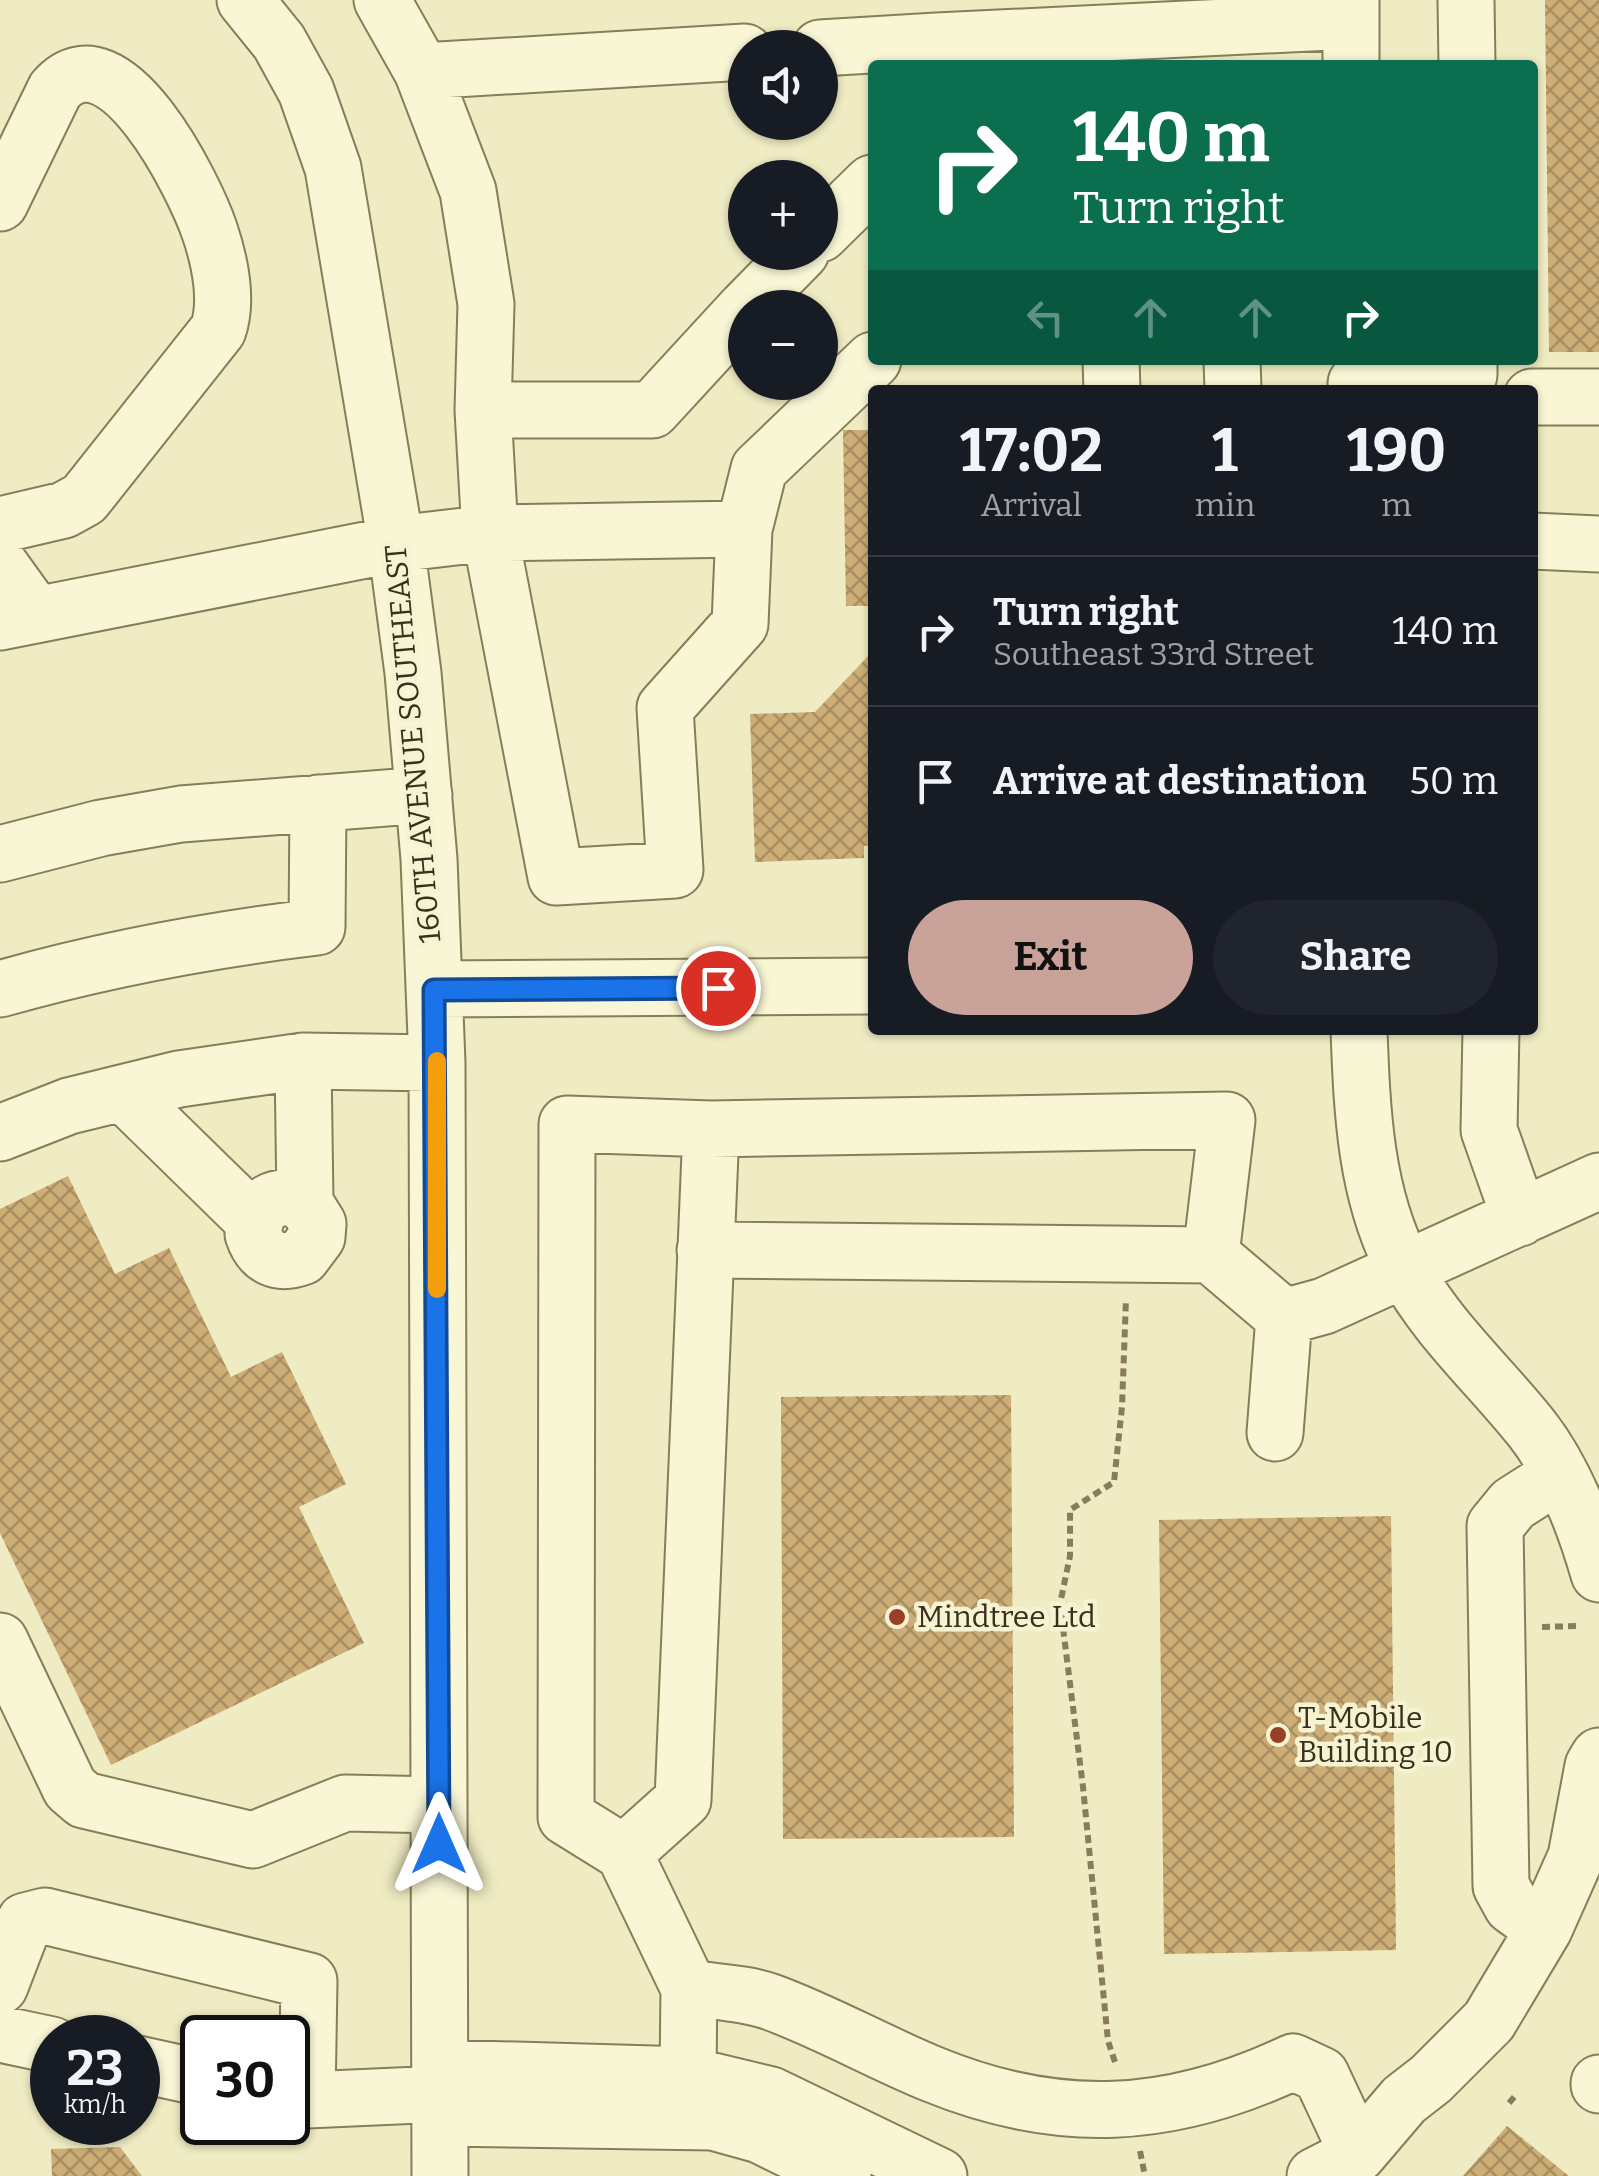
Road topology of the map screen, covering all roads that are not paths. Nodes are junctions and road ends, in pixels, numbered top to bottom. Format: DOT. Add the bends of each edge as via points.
graph roads {
  1 [pos="245,0"];
  2 [pos="382,0"];
  3 [pos="1466,0"];
  4 [pos="1351,28"];
  5 [pos="1222,30"];
  6 [pos="838,49"];
  7 [pos="728,53"];
  8 [pos="938,53"];
  9 [pos="1466,60"];
  10 [pos="422,71"];
  11 [pos="868,187"];
  12 [pos="0,203"];
  13 [pos="838,216"];
  14 [pos="783,270"];
  15 [pos="764,290"];
  16 [pos="728,328"];
  17 [pos="868,365"];
  18 [pos="1476,375"];
  19 [pos="1356,378"];
  20 [pos="1538,397"];
  21 [pos="1599,397"];
  22 [pos="483,410"];
  23 [pos="0,525"];
  24 [pos="744,530"];
  25 [pos="490,533"];
  26 [pos="1538,541"];
  27 [pos="396,544"];
  28 [pos="1599,544"];
  29 [pos="0,566"];
  30 [pos="18,619"];
  31 [pos="424,795"];
  32 [pos="318,804"];
  33 [pos="0,854"];
  34 [pos="868,986"];
  35 [pos="0,989"];
  36 [pos="434,990"];
  37 [pos="1359,1035"];
  38 [pos="1491,1035"];
  39 [pos="303,1061"];
  40 [pos="437,1063"];
  41 [pos="123,1093"];
  42 [pos="711,1129"];
  43 [pos="0,1133"];
  44 [pos="1599,1181"];
  45 [pos="1520,1218"];
  46 [pos="705,1250"];
  47 [pos="1211,1254"];
  48 [pos="1404,1268"];
  49 [pos="1284,1317"];
  50 [pos="1275,1433"];
  51 [pos="1560,1474"];
  52 [pos="1599,1574"];
  53 [pos="0,1641"];
  54 [pos="1599,1756"];
  55 [pos="439,1805"];
  56 [pos="624,1853"];
  57 [pos="1544,1928"];
  58 [pos="0,1986"];
  59 [pos="688,1988"];
  60 [pos="306,2015"];
  61 [pos="0,2034"];
  62 [pos="30,2041"];
  63 [pos="688,2074"];
  64 [pos="442,2093"];
  65 [pos="310,2098"];
  66 [pos="1337,2165"];
  67 [pos="440,2176"];
  68 [pos="843,2176"];
  69 [pos="939,2176"];
  1 -- 27 [label="street, 160TH AVENUE SOUTHEAST" via="306,91 334,168"];
  2 -- 10 [label="street"];
  3 -- 9 [label="street"];
  4 -- 5 [label="street"];
  5 -- 8 [label="street"];
  6 -- 8 [label="street"];
  7 -- 10 [label="street"];
  10 -- 22 [label="street" via="468,191 486,304"];
  11 -- 13 [label="street"];
  12 -- 23 [label="street" via="67,76 88,73 122,86 166,143 210,232 224,312 218,330 95,488 64,510"];
  14 -- 15 [label="street"];
  16 -- 22 [label="street" via="652,410"];
  17 -- 24 [label="street" via="759,469"];
  18 -- 19 [label="street" via="1400,384"];
  20 -- 21 [label="street"];
  22 -- 25 [label="street"];
  24 -- 25 [label="street"];
  24 -- 25 [label="street" via="740,624 665,708 675,870 556,877"];
  25 -- 27 [label="street"];
  26 -- 28 [label="street"];
  27 -- 30 [label="street"];
  27 -- 31 [label="street, 160TH AVENUE SOUTHEAST"];
  29 -- 30 [label="street"];
  31 -- 32 [label="street"];
  31 -- 36 [label="street, 160TH AVENUE SOUTHEAST"];
  32 -- 33 [label="street" via="164,817"];
  32 -- 35 [label="street" via="317,927 189,943"];
  34 -- 36 [label="street"];
  36 -- 40 [label="street, 160TH AVENUE SOUTHEAST"];
  37 -- 48 [label="street" via="1372,1182"];
  38 -- 45 [label="street" via="1490,1130"];
  39 -- 40 [label="street"];
  39 -- 41 [label="street"];
  39 -- 41 [label="street" via="305,1203 294,1197 268,1201 254,1221"];
  40 -- 55 [label="street, 160TH AVENUE SOUTHEAST"];
  41 -- 43 [label="street"];
  42 -- 46 [label="street"];
  42 -- 47 [label="street" via="1228,1120"];
  42 -- 56 [label="street" via="567,1124 566,1817"];
  44 -- 45 [label="street"];
  45 -- 48 [label="street"];
  46 -- 47 [label="street"];
  46 -- 56 [label="street" via="683,1800"];
  47 -- 49 [label="street"];
  48 -- 49 [label="street"];
  48 -- 51 [label="street"];
  49 -- 50 [label="street"];
  51 -- 52 [label="street"];
  51 -- 57 [label="street" via="1512,1504 1495,1526 1502,1886 1512,1906"];
  53 -- 55 [label="street" via="70,1788 84,1800 253,1840 345,1803"];
  54 -- 57 [label="street" via="1576,1857"];
  55 -- 64 [label="street, 160TH AVENUE SOUTHEAST"];
  56 -- 59 [label="street"];
  57 -- 66 [label="street" via="1489,2020"];
  58 -- 60 [label="street" via="25,1920 45,1916 309,1981"];
  59 -- 63 [label="street"];
  59 -- 66 [label="street" via="769,2001 935,2076 1044,2108 1152,2108 1246,2084 1293,2062 1321,2075"];
  61 -- 62 [label="street"];
  63 -- 64 [label="street"];
  63 -- 69 [label="street" via="771,2095"];
  64 -- 65 [label="street"];
  64 -- 67 [label="street, 160TH AVENUE SOUTHEAST"];
  64 -- 68 [label="street" via="713,2122 760,2135"];
}
